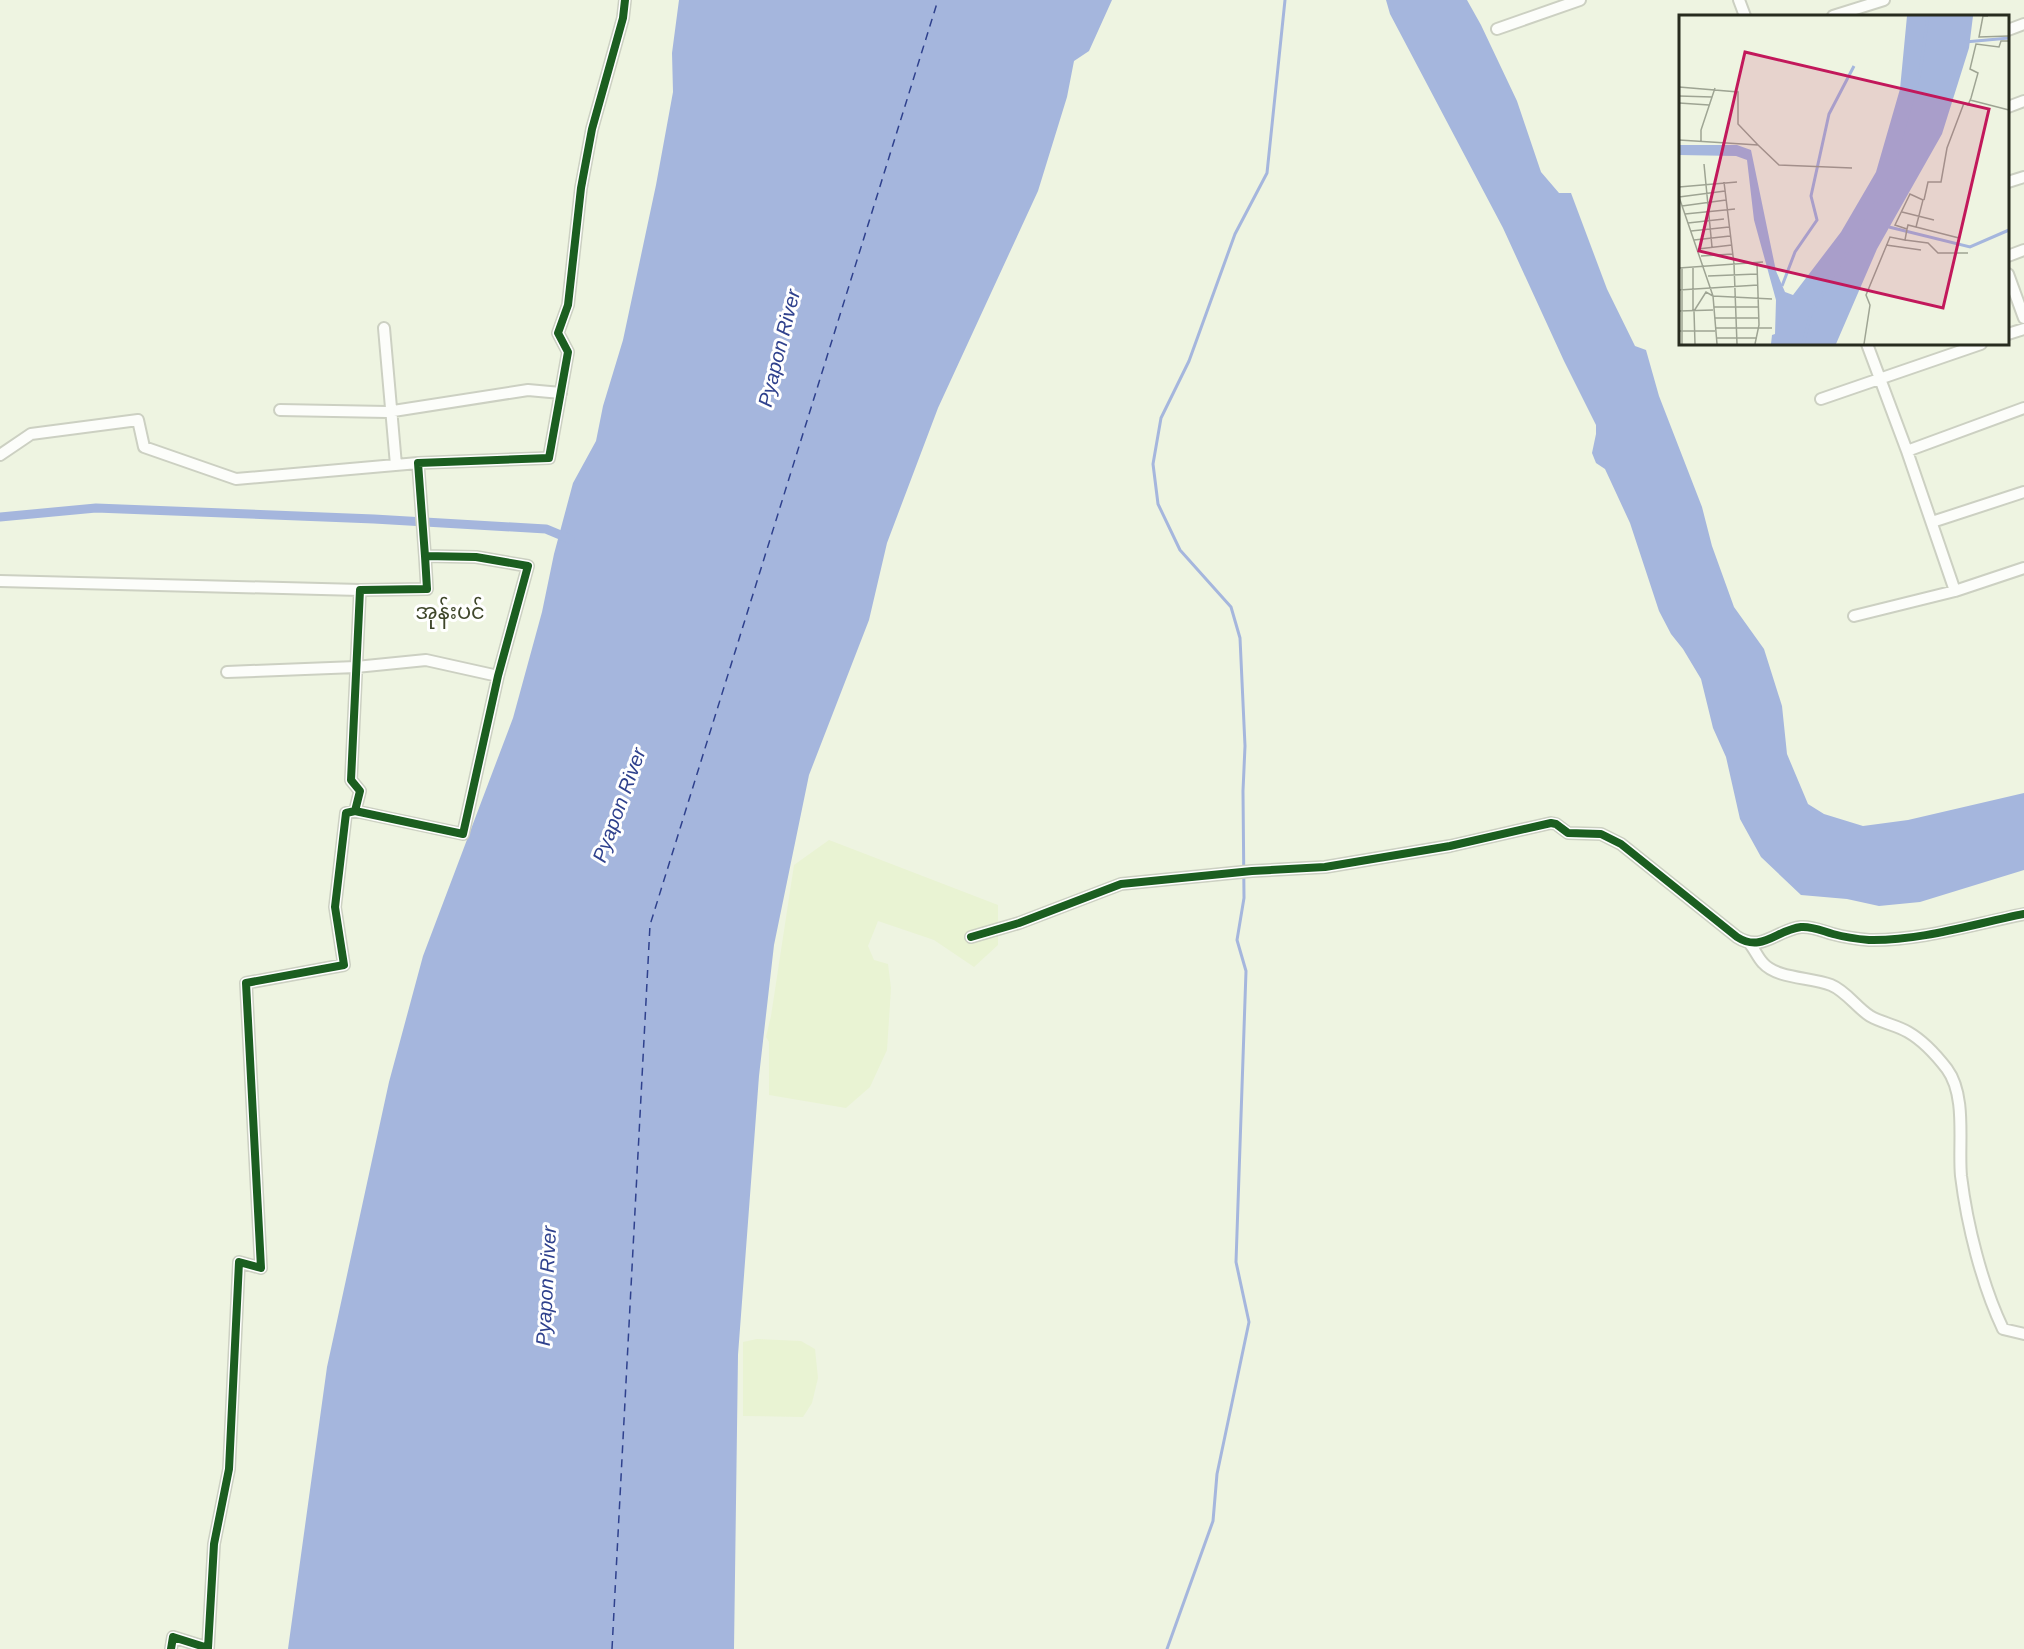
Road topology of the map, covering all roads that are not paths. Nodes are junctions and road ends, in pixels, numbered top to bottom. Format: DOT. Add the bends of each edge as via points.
graph roads {
  1 [pos="625,0"];
  2 [pos="1580,0"];
  3 [pos="1739,0"];
  4 [pos="1884,0"];
  5 [pos="1547,5"];
  6 [pos="1744,15"];
  7 [pos="1836,15"];
  8 [pos="2024,24"];
  9 [pos="1497,29"];
  10 [pos="2009,29"];
  11 [pos="2024,101"];
  12 [pos="2009,106"];
  13 [pos="2024,177"];
  14 [pos="2009,181"];
  15 [pos="2024,250"];
  16 [pos="2009,255"];
  17 [pos="2009,278"];
  18 [pos="2024,318"];
  19 [pos="384,328"];
  20 [pos="2024,328"];
  21 [pos="2009,333"];
  22 [pos="1867,345"];
  23 [pos="1978,345"];
  24 [pos="1881,379"];
  25 [pos="561,393"];
  26 [pos="1821,399"];
  27 [pos="2024,408"];
  28 [pos="280,410"];
  29 [pos="390,411"];
  30 [pos="1907,450"];
  31 [pos="0,455"];
  32 [pos="418,463"];
  33 [pos="396,465"];
  34 [pos="2024,492"];
  35 [pos="1932,522"];
  36 [pos="425,556"];
  37 [pos="2024,568"];
  38 [pos="0,581"];
  39 [pos="360,590"];
  40 [pos="1955,591"];
  41 [pos="1854,616"];
  42 [pos="356,667"];
  43 [pos="227,672"];
  44 [pos="498,675"];
  45 [pos="355,811"];
  46 [pos="2024,914"];
  47 [pos="971,937"];
  48 [pos="1750,944"];
  49 [pos="2024,1334"];
  50 [pos="171,1649"];
  1 -- 25 [label="street" via="581,188 568,304 558,333 568,352"];
  2 -- 5 [label="street"];
  3 -- 6 [label="street"];
  4 -- 7 [label="street"];
  5 -- 9 [label="street"];
  8 -- 10 [label="street"];
  11 -- 12 [label="street"];
  13 -- 14 [label="street"];
  15 -- 16 [label="street"];
  17 -- 18 [label="street"];
  19 -- 29 [label="street"];
  20 -- 21 [label="street"];
  22 -- 24 [label="street"];
  23 -- 24 [label="street"];
  24 -- 26 [label="street"];
  24 -- 30 [label="street"];
  25 -- 29 [label="street" via="528,390"];
  25 -- 32 [label="street" via="549,458"];
  27 -- 30 [label="street"];
  28 -- 29 [label="street"];
  29 -- 33 [label="street"];
  30 -- 35 [label="street"];
  31 -- 33 [label="street" via="32,434 138,420 144,447 236,478"];
  32 -- 33 [label="street"];
  32 -- 36 [label="street"];
  34 -- 35 [label="street"];
  35 -- 40 [label="street"];
  36 -- 39 [label="street" via="427,589"];
  36 -- 44 [label="street" via="476,557 528,566"];
  37 -- 40 [label="street"];
  38 -- 39 [label="street"];
  39 -- 42 [label="street"];
  40 -- 41 [label="street"];
  42 -- 43 [label="street"];
  42 -- 44 [label="street" via="426,660"];
  42 -- 45 [label="street" via="351,780 360,791"];
  44 -- 45 [label="street" via="463,834"];
  45 -- 50 [label="street" via="346,813 335,907 344,965 246,982 261,1268 239,1262 229,1469 214,1544 208,1648 173,1637"];
  46 -- 48 [label="street" via="1891,939 1853,938 1793,928"];
  47 -- 48 [label="street" via="1121,884 1325,867 1450,846 1551,823 1568,833 1601,834 1621,844"];
  48 -- 49 [label="street" via="1764,964 1777,973 1833,986 1870,1016 1909,1033 1949,1072 1959,1113 1964,1196 1983,1274 2003,1329"];
}
